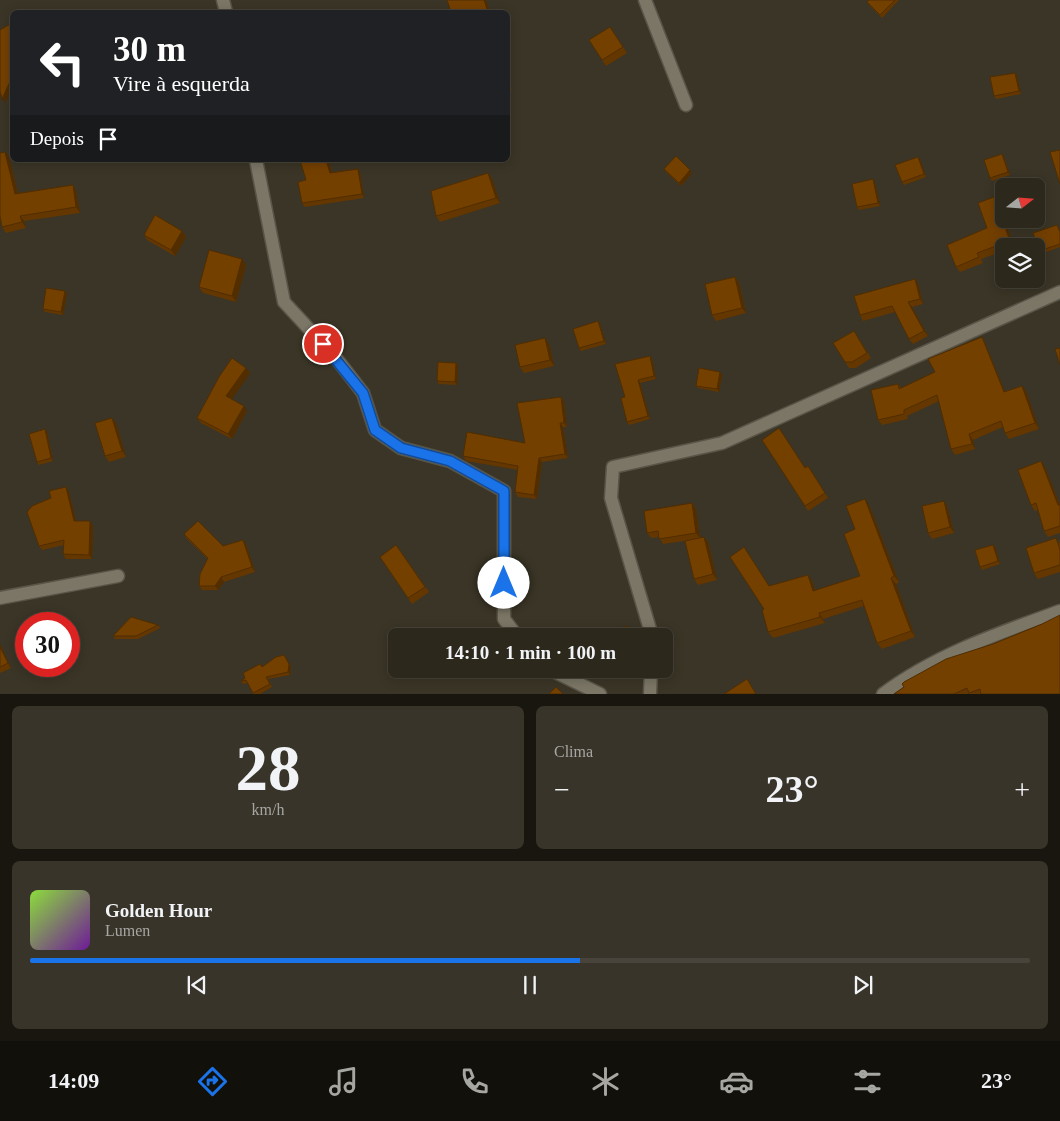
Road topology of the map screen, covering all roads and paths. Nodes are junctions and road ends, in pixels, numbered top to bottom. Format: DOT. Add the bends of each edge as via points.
graph roads {
  1 [pos="645,0"];
  2 [pos="686,105"];
  3 [pos="256,162"];
  4 [pos="1060,292"];
  5 [pos="118,576"];
  6 [pos="0,598"];
  7 [pos="1060,611"];
  8 [pos="511,628"];
  9 [pos="650,628"];
  10 [pos="567,678"];
  11 [pos="651,678"];
  12 [pos="600,694"];
  13 [pos="650,694"];
  14 [pos="882,694"];
  1 -- 2 [label="street"];
  3 -- 8 [label="street" via="284,302 336,358 363,393 375,430 401,448 450,461 504,491 504,619"];
  4 -- 9 [label="street" via="722,443 613,467 612,498"];
  5 -- 6 [label="street"];
  7 -- 14 [label="street" via="943,657"];
  10 -- 12 [label="street"];
  11 -- 13 [label="street"];
}
